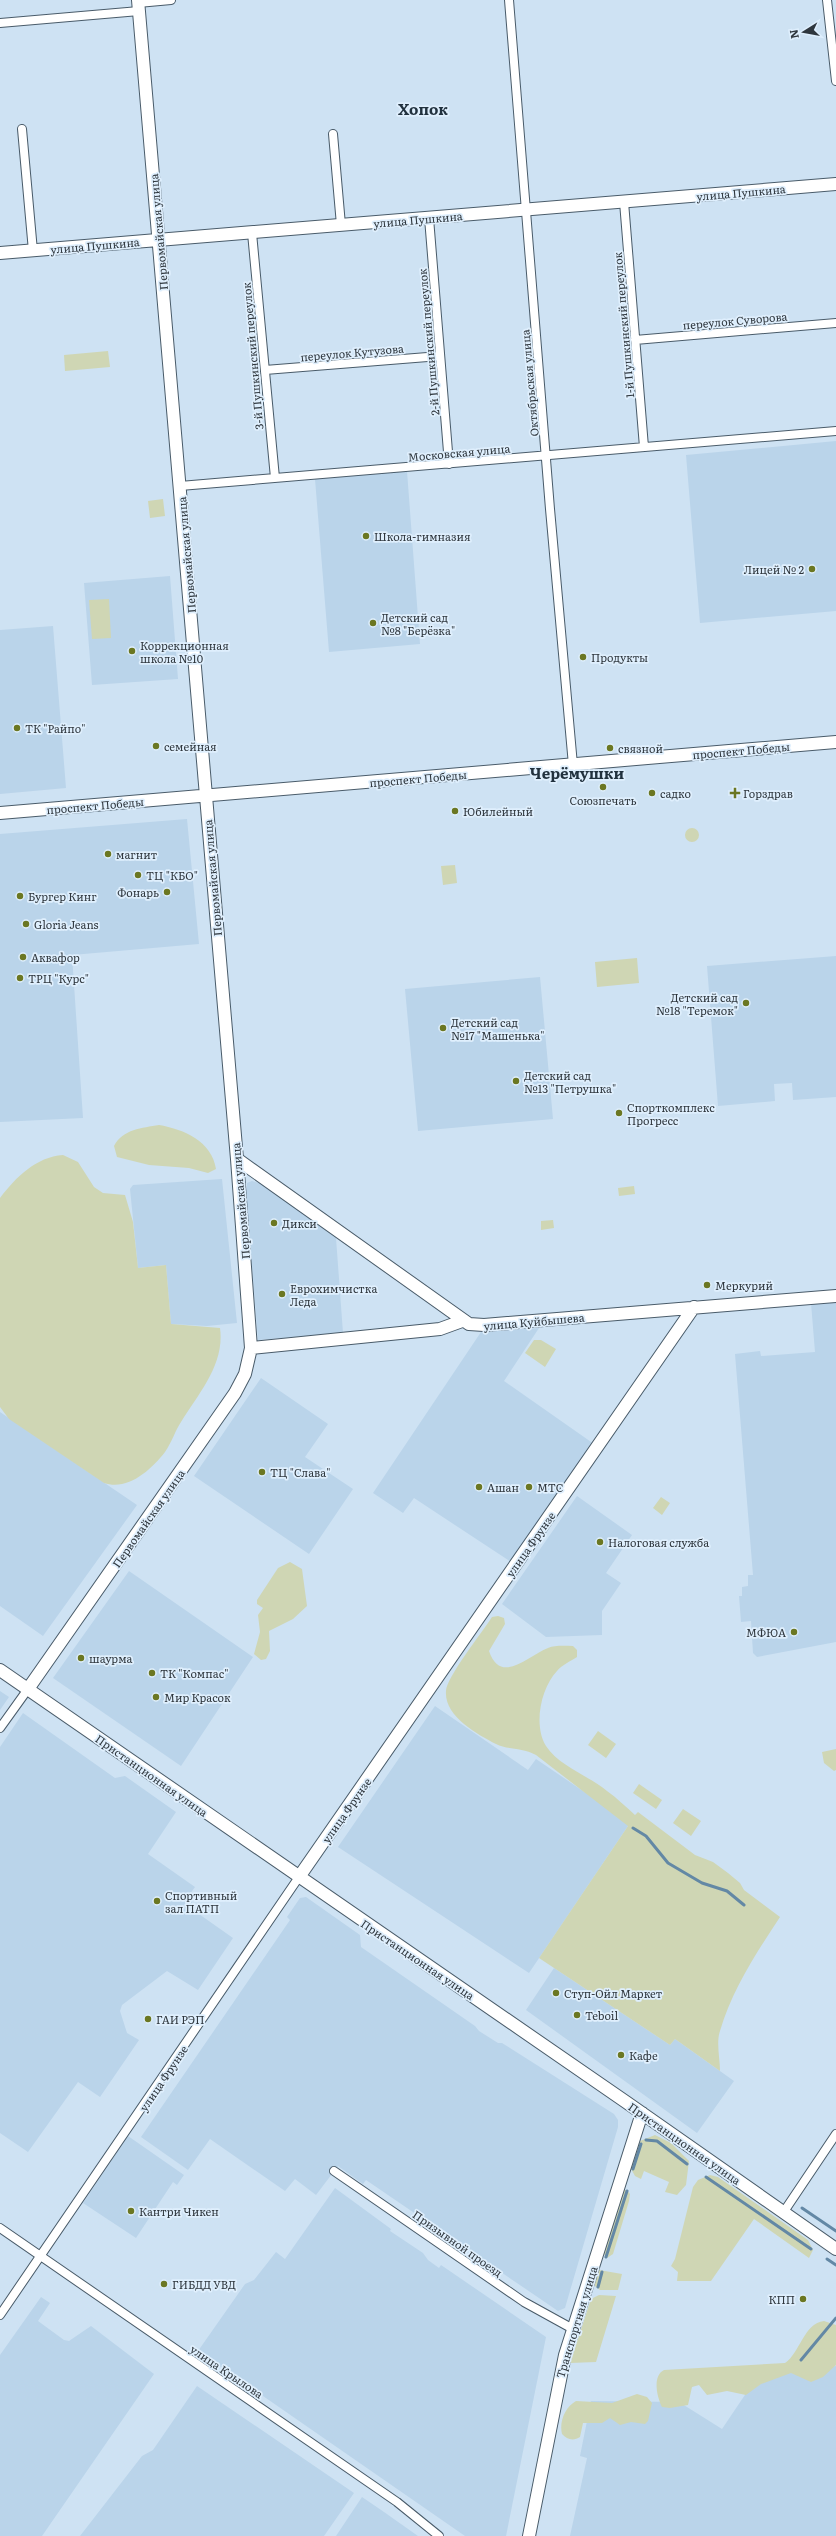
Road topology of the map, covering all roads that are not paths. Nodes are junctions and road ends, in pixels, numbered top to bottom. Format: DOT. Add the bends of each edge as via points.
graph roads {
  1 [pos="171,0"];
  2 [pos="509,0"];
  3 [pos="827,0"];
  4 [pos="138,5"];
  5 [pos="0,22"];
  6 [pos="836,81"];
  7 [pos="22,129"];
  8 [pos="333,134"];
  9 [pos="836,184"];
  10 [pos="624,202"];
  11 [pos="526,210"];
  12 [pos="429,218"];
  13 [pos="341,225"];
  14 [pos="252,232"];
  15 [pos="158,240"];
  16 [pos="34,250"];
  17 [pos="0,253"];
  18 [pos="836,323"];
  19 [pos="635,340"];
  20 [pos="440,356"];
  21 [pos="265,370"];
  22 [pos="836,431"];
  23 [pos="644,447"];
  24 [pos="546,456"];
  25 [pos="449,464"];
  26 [pos="275,478"];
  27 [pos="180,486"];
  28 [pos="836,742"];
  29 [pos="573,765"];
  30 [pos="206,796"];
  31 [pos="0,813"];
  32 [pos="237,1159"];
  33 [pos="836,1296"];
  34 [pos="694,1307"];
  35 [pos="462,1321"];
  36 [pos="251,1348"];
  37 [pos="0,1670"];
  38 [pos="28,1689"];
  39 [pos="0,1728"];
  40 [pos="299,1877"];
  41 [pos="642,2113"];
  42 [pos="836,2134"];
  43 [pos="334,2171"];
  44 [pos="783,2213"];
  45 [pos="0,2228"];
  46 [pos="836,2249"];
  47 [pos="41,2257"];
  48 [pos="0,2315"];
  49 [pos="573,2329"];
  50 [pos="439,2536"];
  51 [pos="529,2536"];
  1 -- 4 [label="street"];
  2 -- 11 [label="street, Октябрьская улица"];
  3 -- 6 [label="street"];
  4 -- 5 [label="street"];
  4 -- 15 [label="main road, Первомайская улица"];
  7 -- 16 [label="street"];
  8 -- 13 [label="street"];
  9 -- 10 [label="main road, улица Пушкина"];
  10 -- 11 [label="main road, улица Пушкина"];
  10 -- 19 [label="street, 1-й Пушкинский переулок"];
  11 -- 12 [label="main road, улица Пушкина"];
  11 -- 24 [label="street, Октябрьская улица"];
  12 -- 13 [label="main road, улица Пушкина"];
  12 -- 20 [label="street, 2-й Пушкинский переулок"];
  13 -- 14 [label="main road, улица Пушкина"];
  14 -- 15 [label="main road, улица Пушкина"];
  14 -- 21 [label="street, 3-й Пушкинский переулок"];
  15 -- 16 [label="main road, улица Пушкина"];
  15 -- 27 [label="main road, Первомайская улица"];
  16 -- 17 [label="main road, улица Пушкина"];
  18 -- 19 [label="street, переулок Суворова"];
  19 -- 23 [label="street, 1-й Пушкинский переулок"];
  20 -- 21 [label="street, переулок Кутузова"];
  20 -- 25 [label="street, 2-й Пушкинский переулок"];
  21 -- 26 [label="street, 3-й Пушкинский переулок"];
  22 -- 23 [label="street, Московская улица"];
  23 -- 24 [label="street, Московская улица"];
  24 -- 25 [label="street, Московская улица"];
  24 -- 29 [label="street, Октябрьская улица"];
  25 -- 26 [label="street, Московская улица"];
  26 -- 27 [label="street, Московская улица"];
  27 -- 30 [label="main road, Первомайская улица"];
  28 -- 29 [label="main road, проспект Победы"];
  29 -- 30 [label="main road, проспект Победы"];
  30 -- 31 [label="main road, проспект Победы"];
  30 -- 32 [label="main road, Первомайская улица"];
  32 -- 35 [label="main road, улица Куйбышева"];
  32 -- 36 [label="main road, Первомайская улица"];
  33 -- 34 [label="main road, улица Куйбышева"];
  34 -- 35 [label="main road, улица Куйбышева" via="476,1326"];
  34 -- 40 [label="main road, улица Фрунзе"];
  35 -- 36 [label="main road" via="440,1329"];
  36 -- 38 [label="main road, Первомайская улица" via="245,1374 235,1393"];
  37 -- 38 [label="main road, Пристанционная улица"];
  38 -- 39 [label="street"];
  38 -- 40 [label="main road, Пристанционная улица"];
  40 -- 41 [label="main road, Пристанционная улица"];
  40 -- 47 [label="street, улица Фрунзе"];
  41 -- 44 [label="main road, Пристанционная улица"];
  41 -- 49 [label="main road, Транспортная улица"];
  42 -- 44 [label="street"];
  43 -- 49 [label="street, Призывной проезд" via="524,2302"];
  44 -- 46 [label="main road, Пристанционная улица"];
  45 -- 47 [label="street, улица Крылова"];
  47 -- 48 [label="street, улица Фрунзе"];
  47 -- 50 [label="street, улица Крылова" via="397,2502"];
  49 -- 51 [label="main road, Транспортная улица" via="560,2375"];
}
